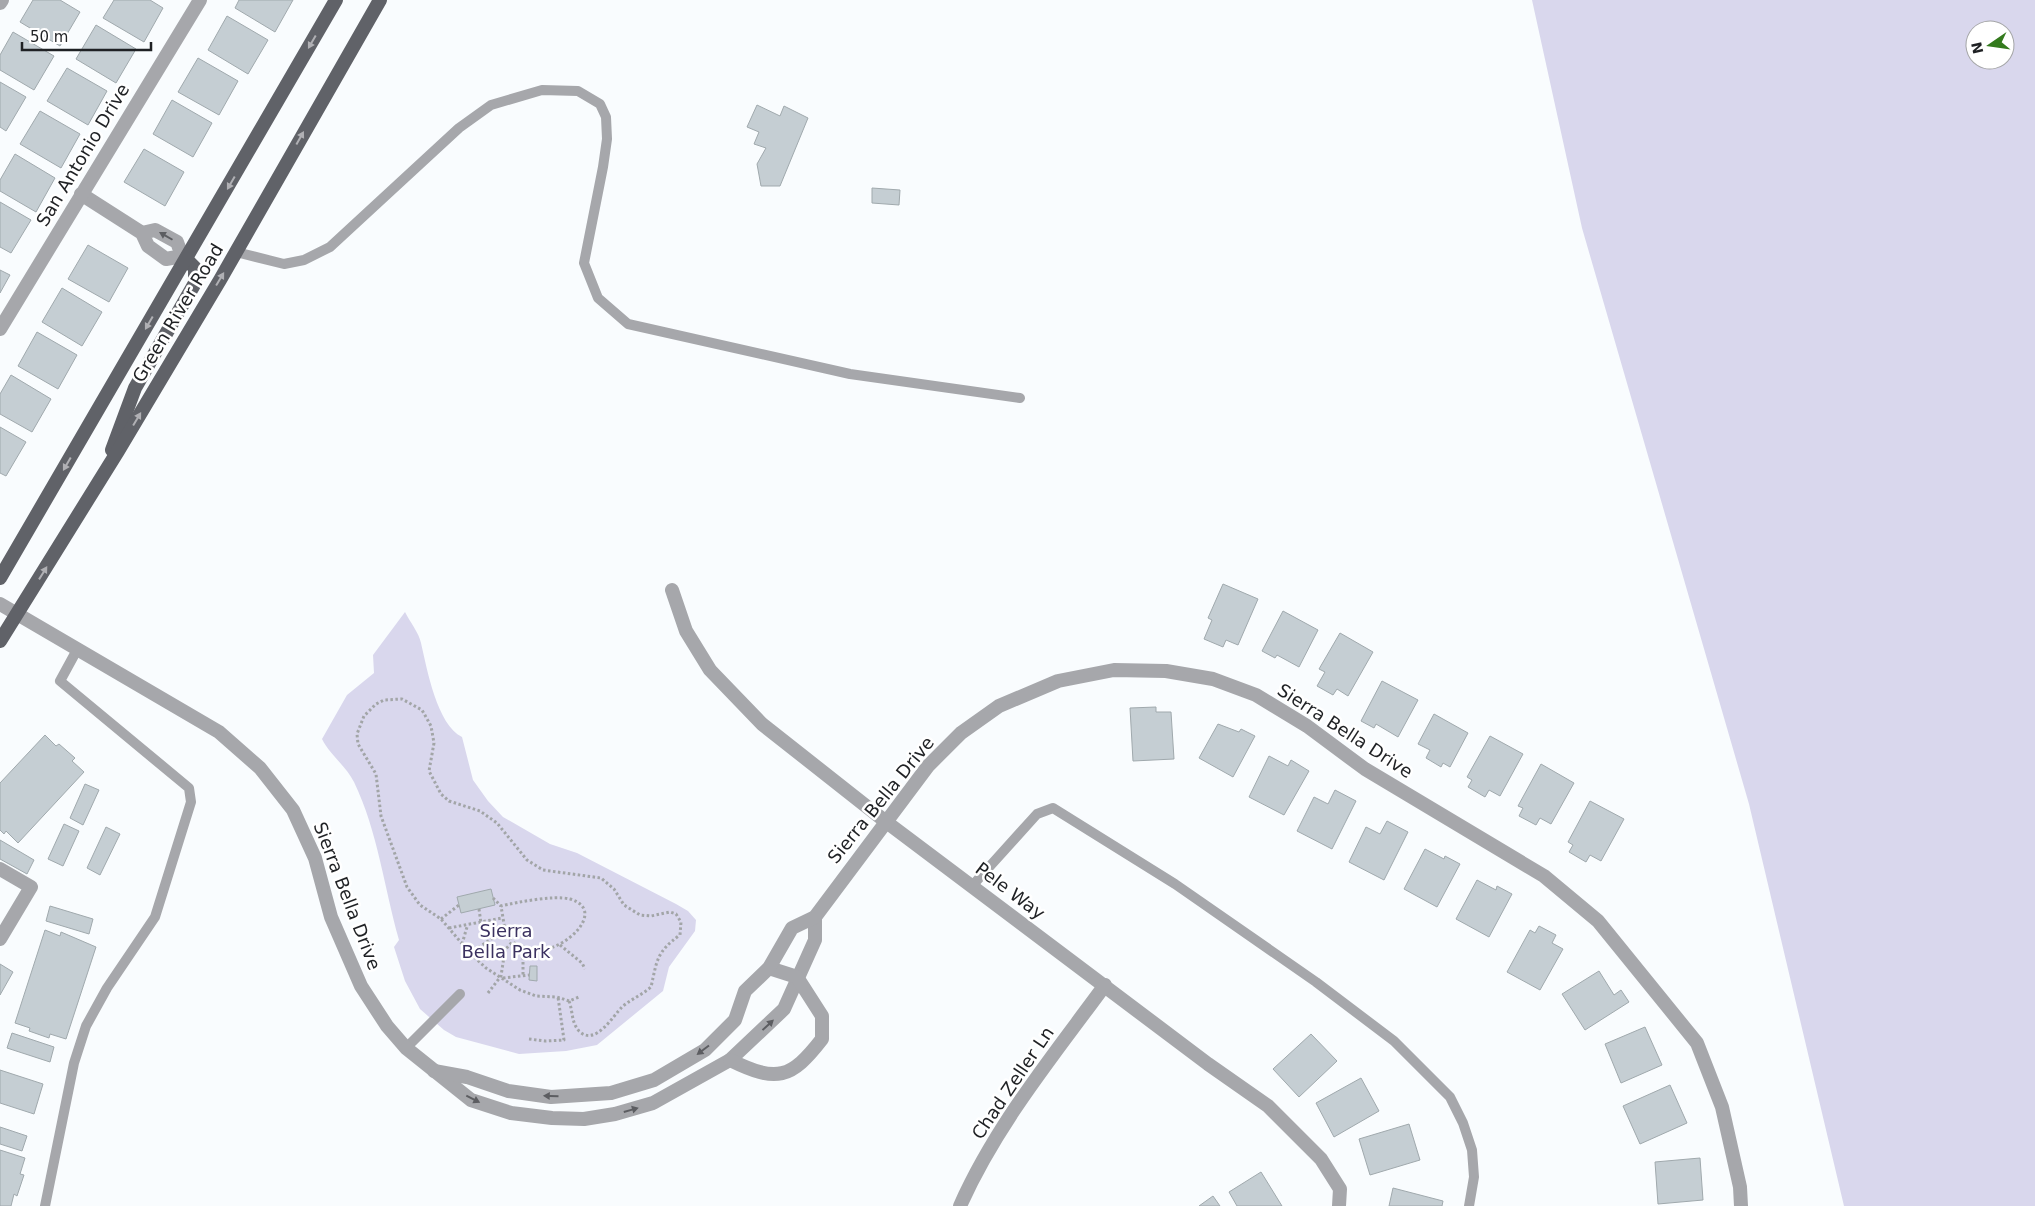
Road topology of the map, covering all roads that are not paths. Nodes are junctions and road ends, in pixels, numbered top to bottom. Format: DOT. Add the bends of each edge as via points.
graph roads {
  1 [pos="200,0"];
  2 [pos="336,0"];
  3 [pos="380,0"];
  4 [pos="81,194"];
  5 [pos="236,252"];
  6 [pos="184,258"];
  7 [pos="0,329"];
  8 [pos="1020,398"];
  9 [pos="106,470"];
  10 [pos="0,578"];
  11 [pos="672,590"];
  12 [pos="0,604"];
  13 [pos="17,614"];
  14 [pos="0,641"];
  15 [pos="78,648"];
  16 [pos="885,821"];
  17 [pos="0,869"];
  18 [pos="972,886"];
  19 [pos="815,917"];
  20 [pos="0,939"];
  21 [pos="769,968"];
  22 [pos="797,977"];
  23 [pos="1105,985"];
  24 [pos="460,994"];
  25 [pos="406,1048"];
  26 [pos="730,1060"];
  27 [pos="434,1070"];
  28 [pos="45,1206"];
  29 [pos="960,1206"];
  30 [pos="1339,1206"];
  31 [pos="1469,1206"];
  32 [pos="1741,1206"];
  1 -- 4 [label="street, San Antonio Drive"];
  2 -- 6 [label="main road, Green River Road, one-way"];
  5 -- 3 [label="main road, Green River Road, one-way"];
  4 -- 6 [label="street" via="142,232 155,230 176,242"];
  4 -- 7 [label="street, San Antonio Drive"];
  5 -- 8 [label="lane" via="284,264 304,260 330,247 459,128 491,105 542,90 578,91 600,104 606,117 607,140 584,263 598,298 628,324 850,374"];
  9 -- 5 [label="main road, Green River Road, one-way"];
  6 -- 9 [label="main road" via="195,268 195,282 135,388"];
  6 -- 10 [label="main road, Green River Road, one-way"];
  13 -- 9 [label="main road, Green River Road, one-way"];
  11 -- 16 [label="street, Pele Way" via="686,632 710,670 762,724"];
  12 -- 13 [label="street, Sierra Bella Drive"];
  13 -- 14 [label="main road, Green River Road"];
  13 -- 15 [label="street, Sierra Bella Drive"];
  15 -- 25 [label="street, Sierra Bella Drive" via="219,732 260,768 293,810 315,858 331,917 360,986"];
  15 -- 28 [label="lane" via="60,681 189,788 191,802 155,917 107,988 86,1026 74,1063"];
  16 -- 18 [label="street, Pele Way"];
  16 -- 19 [label="street, Sierra Bella Drive"];
  16 -- 32 [label="street, Sierra Bella Drive" via="928,766 961,733 999,706 1058,681 1114,670 1166,671 1213,678 1256,695 1307,726 1365,769 1544,876 1598,921 1697,1043 1722,1106 1740,1187"];
  17 -- 20 [label="street" via="31,887"];
  18 -- 23 [label="street, Pele Way"];
  18 -- 31 [label="lane" via="1037,814 1053,808 1176,884 1394,1041 1450,1097 1472,1150 1474,1178"];
  19 -- 21 [label="street, Sierra Bella Drive" via="792,928"];
  19 -- 22 [label="street, Sierra Bella Drive" via="815,940"];
  21 -- 22 [label="street"];
  21 -- 27 [label="street, Sierra Bella Drive, one-way" via="745,991 735,1020 705,1050 654,1080 611,1093 551,1097 508,1091"];
  26 -- 22 [label="street, Sierra Bella Drive, one-way" via="784,1009"];
  22 -- 26 [label="street" via="822,1016 822,1039 805,1061 795,1069 779,1074 754,1072"];
  23 -- 29 [label="street, Chad Zeller Ln" via="1018,1104 974,1176"];
  23 -- 30 [label="street, Pele Way" via="1268,1106 1321,1159 1340,1189"];
  24 -- 25 [label="lane"];
  25 -- 27 [label="street, Sierra Bella Drive"];
  27 -- 26 [label="street, Sierra Bella Drive, one-way" via="479,1103 511,1113 584,1119 653,1103"];
}
